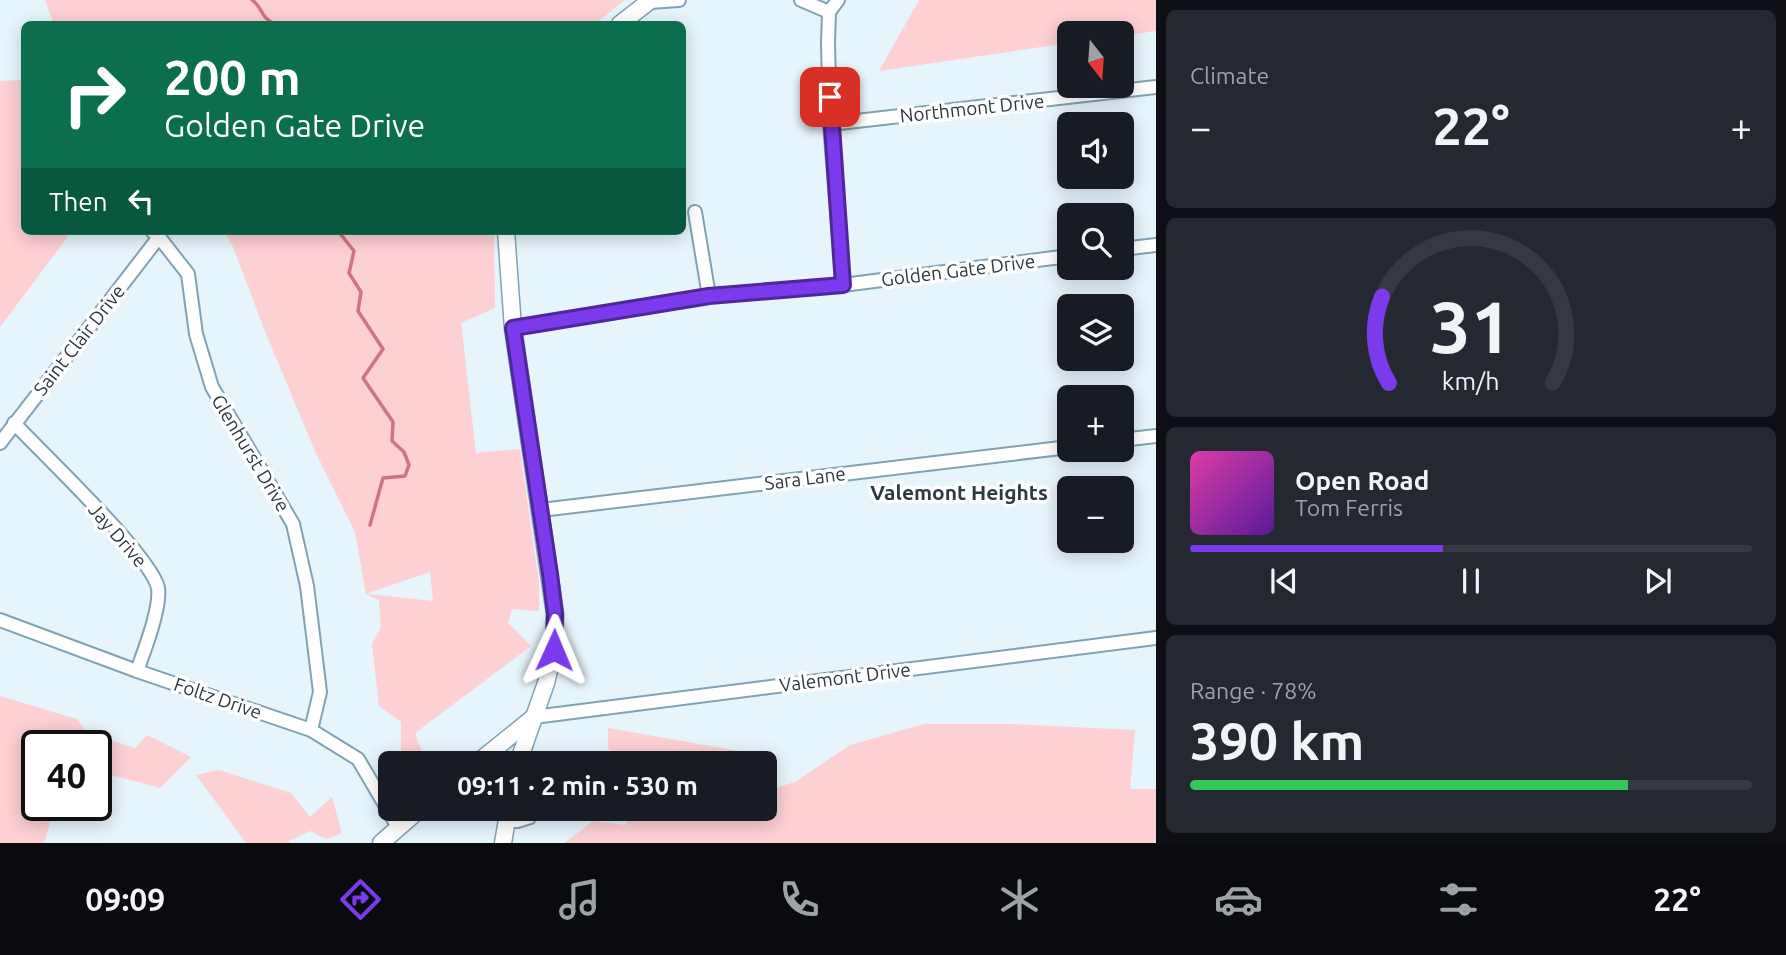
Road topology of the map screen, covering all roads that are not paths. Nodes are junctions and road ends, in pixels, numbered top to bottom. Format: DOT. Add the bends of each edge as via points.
graph roads {
  1 [pos="679,0"];
  2 [pos="802,0"];
  3 [pos="838,0"];
  4 [pos="650,1"];
  5 [pos="829,12"];
  6 [pos="624,21"];
  7 [pos="1156,88"];
  8 [pos="830,124"];
  9 [pos="695,212"];
  10 [pos="154,235"];
  11 [pos="156,235"];
  12 [pos="506,235"];
  13 [pos="1156,245"];
  14 [pos="1134,248"];
  15 [pos="1057,258"];
  16 [pos="843,285"];
  17 [pos="709,296"];
  18 [pos="513,328"];
  19 [pos="14,423"];
  20 [pos="1156,436"];
  21 [pos="1134,439"];
  22 [pos="0,443"];
  23 [pos="1057,448"];
  24 [pos="541,510"];
  25 [pos="0,620"];
  26 [pos="1156,638"];
  27 [pos="137,671"];
  28 [pos="534,717"];
  29 [pos="311,730"];
  30 [pos="492,751"];
  31 [pos="522,751"];
  32 [pos="405,821"];
  33 [pos="507,821"];
  34 [pos="398,827"];
  35 [pos="381,843"];
  36 [pos="503,843"];
  1 -- 4 [label="street"];
  2 -- 5 [label="street"];
  3 -- 5 [label="street"];
  4 -- 6 [label="street"];
  5 -- 8 [label="street"];
  7 -- 8 [label="street, Northmont Drive"];
  8 -- 16 [label="street"];
  9 -- 17 [label="street"];
  10 -- 19 [label="street, Saint Clair Drive"];
  11 -- 29 [label="street, Glenhurst Drive" via="188,274 196,334 212,387 293,524 307,586 320,692"];
  12 -- 18 [label="street"];
  13 -- 14 [label="street"];
  15 -- 16 [label="street, Golden Gate Drive"];
  16 -- 17 [label="street, Golden Gate Drive"];
  17 -- 18 [label="street, Golden Gate Drive"];
  18 -- 24 [label="street"];
  19 -- 22 [label="street, Saint Clair Drive"];
  19 -- 27 [label="street, Jay Drive" via="142,557 158,588 155,617"];
  20 -- 21 [label="street"];
  23 -- 24 [label="street, Sara Lane"];
  24 -- 28 [label="street" via="555,614 554,650"];
  25 -- 27 [label="street, Foltz Drive"];
  26 -- 28 [label="street, Valemont Drive"];
  27 -- 29 [label="street, Foltz Drive"];
  28 -- 30 [label="street"];
  28 -- 31 [label="street"];
  29 -- 34 [label="street, Foltz Drive" via="358,760"];
  32 -- 34 [label="street"];
  33 -- 36 [label="street"];
  34 -- 35 [label="street"];
}
